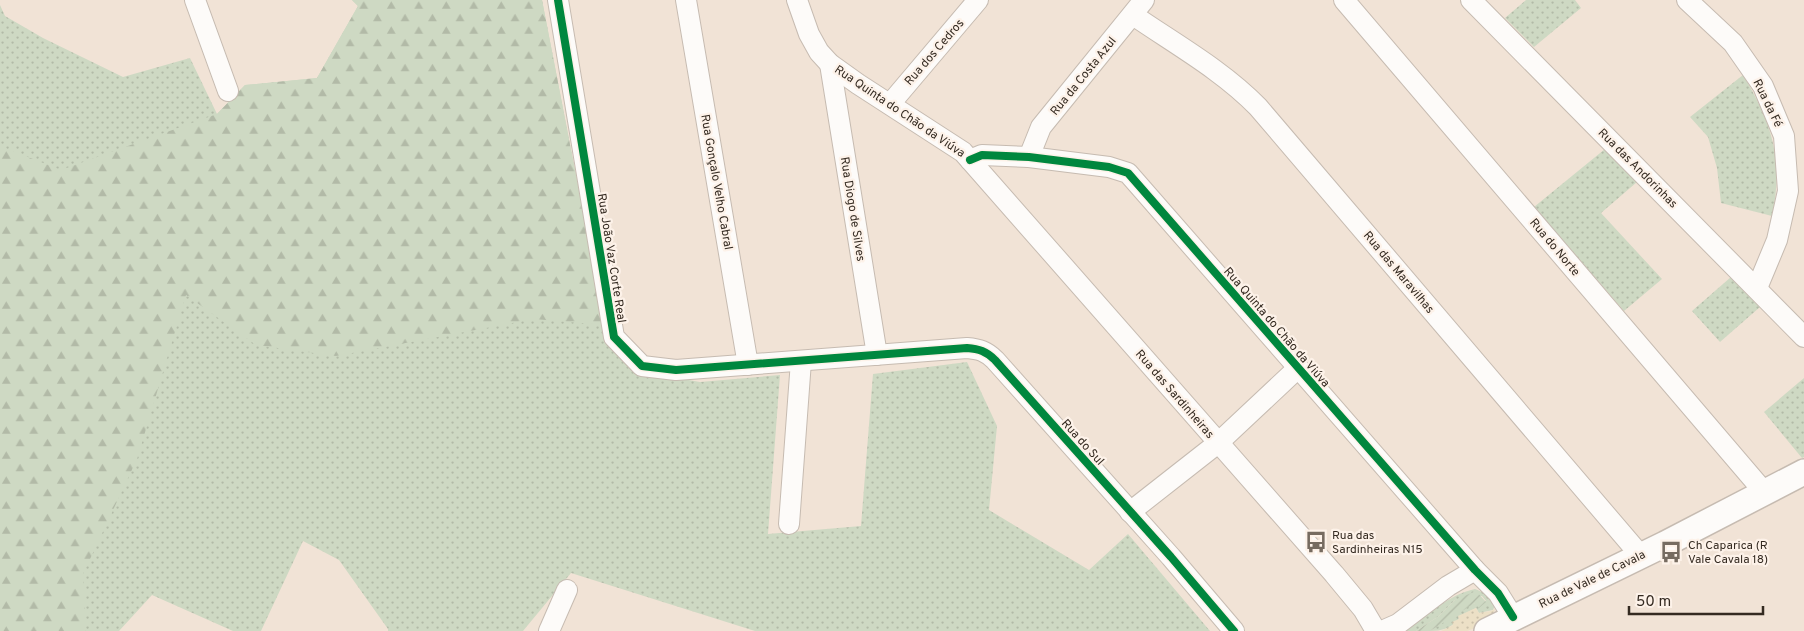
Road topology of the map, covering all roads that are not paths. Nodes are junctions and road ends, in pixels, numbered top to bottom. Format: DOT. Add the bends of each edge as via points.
graph roads {
  1 [pos="195,0"];
  2 [pos="558,0"];
  3 [pos="686,0"];
  4 [pos="796,0"];
  5 [pos="978,0"];
  6 [pos="1471,0"];
  7 [pos="1687,0"];
  8 [pos="1351,2"];
  9 [pos="1138,8"];
  10 [pos="830,64"];
  11 [pos="228,91"];
  12 [pos="890,104"];
  13 [pos="1029,157"];
  14 [pos="970,160"];
  15 [pos="1756,288"];
  16 [pos="1804,337"];
  17 [pos="877,355"];
  18 [pos="801,361"];
  19 [pos="748,364"];
  20 [pos="1298,368"];
  21 [pos="1218,443"];
  22 [pos="1804,472"];
  23 [pos="1765,493"];
  24 [pos="1130,512"];
  25 [pos="789,524"];
  26 [pos="1641,556"];
  27 [pos="1475,570"];
  28 [pos="567,590"];
  29 [pos="1514,617"];
  30 [pos="548,631"];
  31 [pos="1234,631"];
  32 [pos="1376,631"];
  33 [pos="1382,631"];
  34 [pos="1487,631"];
  1 -- 11 [label="street"];
  2 -- 19 [label="street, Rua João Vaz Corte Real" via="614,338 642,366 676,370"];
  3 -- 19 [label="street, Rua Gonçalo Velho Cabral"];
  4 -- 10 [label="street" via="809,34"];
  5 -- 12 [label="street, Rua dos Cedros"];
  6 -- 15 [label="street, Rua das Andorinhas"];
  7 -- 15 [label="street, Rua da Fé" via="1733,43 1763,86 1784,136 1788,191 1777,240"];
  8 -- 23 [label="street, Rua do Norte"];
  9 -- 13 [label="street, Rua da Costa Azul" via="1041,127"];
  9 -- 26 [label="street, Rua das Maravilhas" via="1258,107"];
  10 -- 12 [label="street, Rua Quinta do Chão da Viúva"];
  10 -- 17 [label="street, Rua Diogo de Silves"];
  12 -- 14 [label="street, Rua Quinta do Chão da Viúva"];
  13 -- 14 [label="street, Rua Quinta do Chão da Viúva" via="982,154"];
  13 -- 20 [label="street, Rua Quinta do Chão da Viúva" via="1109,167 1128,173"];
  14 -- 21 [label="street, Rua das Sardinheiras"];
  15 -- 16 [label="street, Rua das Andorinhas"];
  17 -- 18 [label="street, Rua João Vaz Corte Real"];
  17 -- 24 [label="street, Rua do Sul" via="967,348 987,352"];
  18 -- 19 [label="street, Rua João Vaz Corte Real"];
  18 -- 25 [label="street"];
  20 -- 21 [label="street"];
  20 -- 27 [label="street, Rua Quinta do Chão da Viúva"];
  21 -- 24 [label="street"];
  21 -- 32 [label="street, Rua das Sardinheiras" via="1363,609"];
  22 -- 23 [label="street, Rua de Vale de Cavala"];
  23 -- 26 [label="street, Rua de Vale de Cavala"];
  24 -- 31 [label="street, Rua do Sul"];
  26 -- 29 [label="street, Rua de Vale de Cavala"];
  27 -- 29 [label="street, Rua Quinta do Chão da Viúva" via="1498,593"];
  27 -- 33 [label="street" via="1398,624"];
  28 -- 30 [label="street"];
  29 -- 34 [label="street, Rua de Vale de Cavala"];
}
